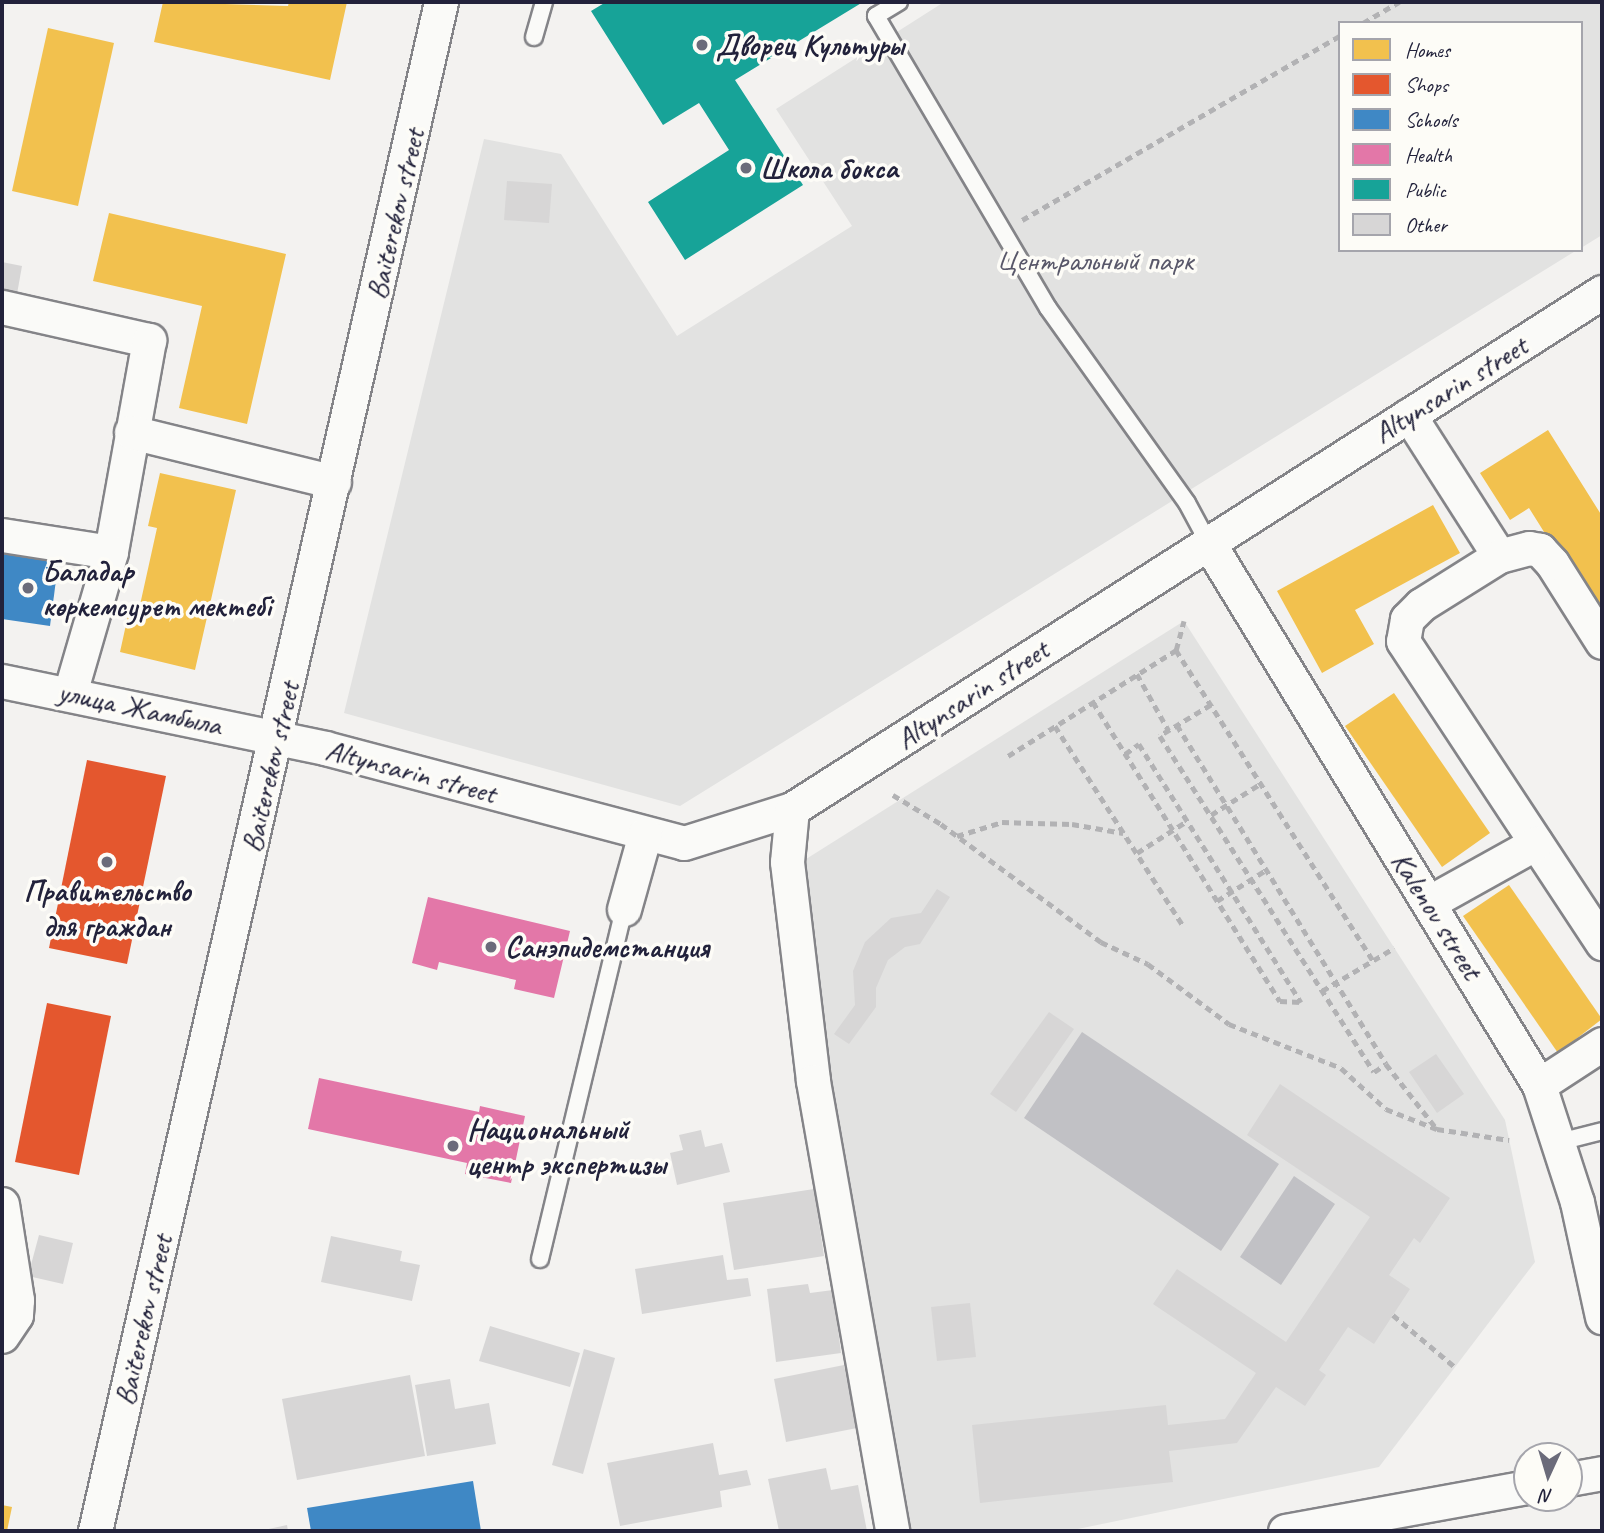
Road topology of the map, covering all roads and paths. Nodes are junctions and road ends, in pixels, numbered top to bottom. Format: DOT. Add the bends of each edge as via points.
graph roads {
  1 [pos="441,2"];
  2 [pos="544,2"];
  3 [pos="900,2"];
  4 [pos="1399,2"];
  5 [pos="1366,21"];
  6 [pos="534,37"];
  7 [pos="1338,37"];
  8 [pos="1005,230"];
  9 [pos="1602,292"];
  10 [pos="2,307"];
  11 [pos="1409,415"];
  12 [pos="131,432"];
  13 [pos="334,482"];
  14 [pos="2,535"];
  15 [pos="1208,542"];
  16 [pos="111,552"];
  17 [pos="1499,556"];
  18 [pos="1184,621"];
  19 [pos="1602,642"];
  20 [pos="1176,650"];
  21 [pos="1136,674"];
  22 [pos="2,681"];
  23 [pos="71,693"];
  24 [pos="1093,702"];
  25 [pos="1211,705"];
  26 [pos="1177,725"];
  27 [pos="1055,726"];
  28 [pos="1169,731"];
  29 [pos="277,738"];
  30 [pos="1125,754"];
  31 [pos="1008,756"];
  32 [pos="1261,783"];
  33 [pos="894,795"];
  34 [pos="1227,806"];
  35 [pos="792,809"];
  36 [pos="1211,816"];
  37 [pos="1187,821"];
  38 [pos="1172,830"];
  39 [pos="645,834"];
  40 [pos="1124,834"];
  41 [pos="957,836"];
  42 [pos="1536,843"];
  43 [pos="1137,853"];
  44 [pos="1266,870"];
  45 [pos="1251,880"];
  46 [pos="1231,892"];
  47 [pos="1217,901"];
  48 [pos="1430,902"];
  49 [pos="624,909"];
  50 [pos="1183,925"];
  51 [pos="1602,943"];
  52 [pos="1394,948"];
  53 [pos="1373,961"];
  54 [pos="1336,983"];
  55 [pos="1322,991"];
  56 [pos="1602,1044"];
  57 [pos="1385,1064"];
  58 [pos="1539,1085"];
  59 [pos="1437,1129"];
  60 [pos="1602,1131"];
  61 [pos="1509,1140"];
  62 [pos="1559,1142"];
  63 [pos="2,1204"];
  64 [pos="540,1259"];
  65 [pos="1393,1315"];
  66 [pos="1602,1317"];
  67 [pos="2,1336"];
  68 [pos="1455,1367"];
  69 [pos="1602,1473"];
  70 [pos="1583,1476"];
  71 [pos="1513,1490"];
  72 [pos="95,1531"];
  73 [pos="892,1531"];
  74 [pos="1285,1531"];
  1 -- 13 [label="street, Baiterekov street"];
  2 -- 6 [label="lane"];
  3 -- 8 [label="lane" via="876,16"];
  4 -- 5 [label="path"];
  7 -- 8 [label="path"];
  8 -- 15 [label="lane" via="1048,308 1187,503"];
  9 -- 11 [label="street, Altynsarin street"];
  10 -- 12 [label="street" via="149,340"];
  11 -- 15 [label="street, Altynsarin street"];
  11 -- 17 [label="street"];
  12 -- 13 [label="street"];
  12 -- 16 [label="street"];
  13 -- 29 [label="street, Baiterekov street"];
  14 -- 16 [label="street"];
  15 -- 35 [label="street, Altynsarin street"];
  15 -- 48 [label="street, Kalenov street"];
  16 -- 23 [label="street"];
  17 -- 19 [label="street" via="1540,550"];
  17 -- 42 [label="street" via="1421,605 1407,619 1403,641"];
  18 -- 20 [label="path"];
  20 -- 21 [label="path"];
  20 -- 25 [label="path"];
  21 -- 24 [label="path"];
  21 -- 28 [label="path"];
  22 -- 23 [label="street, улица Жамбыла"];
  23 -- 29 [label="street, улица Жамбыла"];
  24 -- 27 [label="path"];
  24 -- 30 [label="path"];
  25 -- 26 [label="path"];
  25 -- 32 [label="path"];
  26 -- 28 [label="path"];
  26 -- 34 [label="path"];
  27 -- 31 [label="path"];
  27 -- 40 [label="path"];
  28 -- 36 [label="path" via="1160,736"];
  29 -- 39 [label="street, Altynsarin street"];
  29 -- 72 [label="street, Baiterekov street"];
  30 -- 37 [label="path" via="1139,744"];
  30 -- 38 [label="path"];
  32 -- 34 [label="path"];
  32 -- 53 [label="path"];
  33 -- 41 [label="path"];
  34 -- 36 [label="path"];
  34 -- 44 [label="path"];
  35 -- 39 [label="street, Altynsarin street" via="684,843"];
  35 -- 73 [label="street" via="788,862 813,1081"];
  36 -- 45 [label="path"];
  37 -- 38 [label="path"];
  37 -- 46 [label="path"];
  38 -- 43 [label="path"];
  38 -- 47 [label="path"];
  39 -- 49 [label="street"];
  40 -- 41 [label="path" via="1072,824 1002,822"];
  40 -- 43 [label="path"];
  41 -- 59 [label="path" via="1101,942 1149,964 1229,1024 1341,1068 1386,1109"];
  42 -- 48 [label="street"];
  42 -- 51 [label="street"];
  43 -- 50 [label="path"];
  44 -- 45 [label="path"];
  44 -- 54 [label="path"];
  45 -- 46 [label="path"];
  45 -- 55 [label="path"];
  46 -- 47 [label="path"];
  46 -- 47 [label="path" via="1301,1002 1280,1001"];
  48 -- 58 [label="street, Kalenov street"];
  49 -- 64 [label="lane"];
  52 -- 53 [label="path"];
  53 -- 54 [label="path"];
  54 -- 55 [label="path"];
  54 -- 57 [label="path"];
  55 -- 57 [label="path" via="1374,1072"];
  56 -- 58 [label="street"];
  57 -- 59 [label="path"];
  58 -- 62 [label="street, Kalenov street"];
  59 -- 61 [label="path"];
  60 -- 62 [label="lane"];
  62 -- 66 [label="street, Kalenov street"];
  63 -- 67 [label="street" via="17,1300 16,1315"];
  65 -- 68 [label="path"];
  69 -- 70 [label="street"];
  71 -- 74 [label="street"];
}
